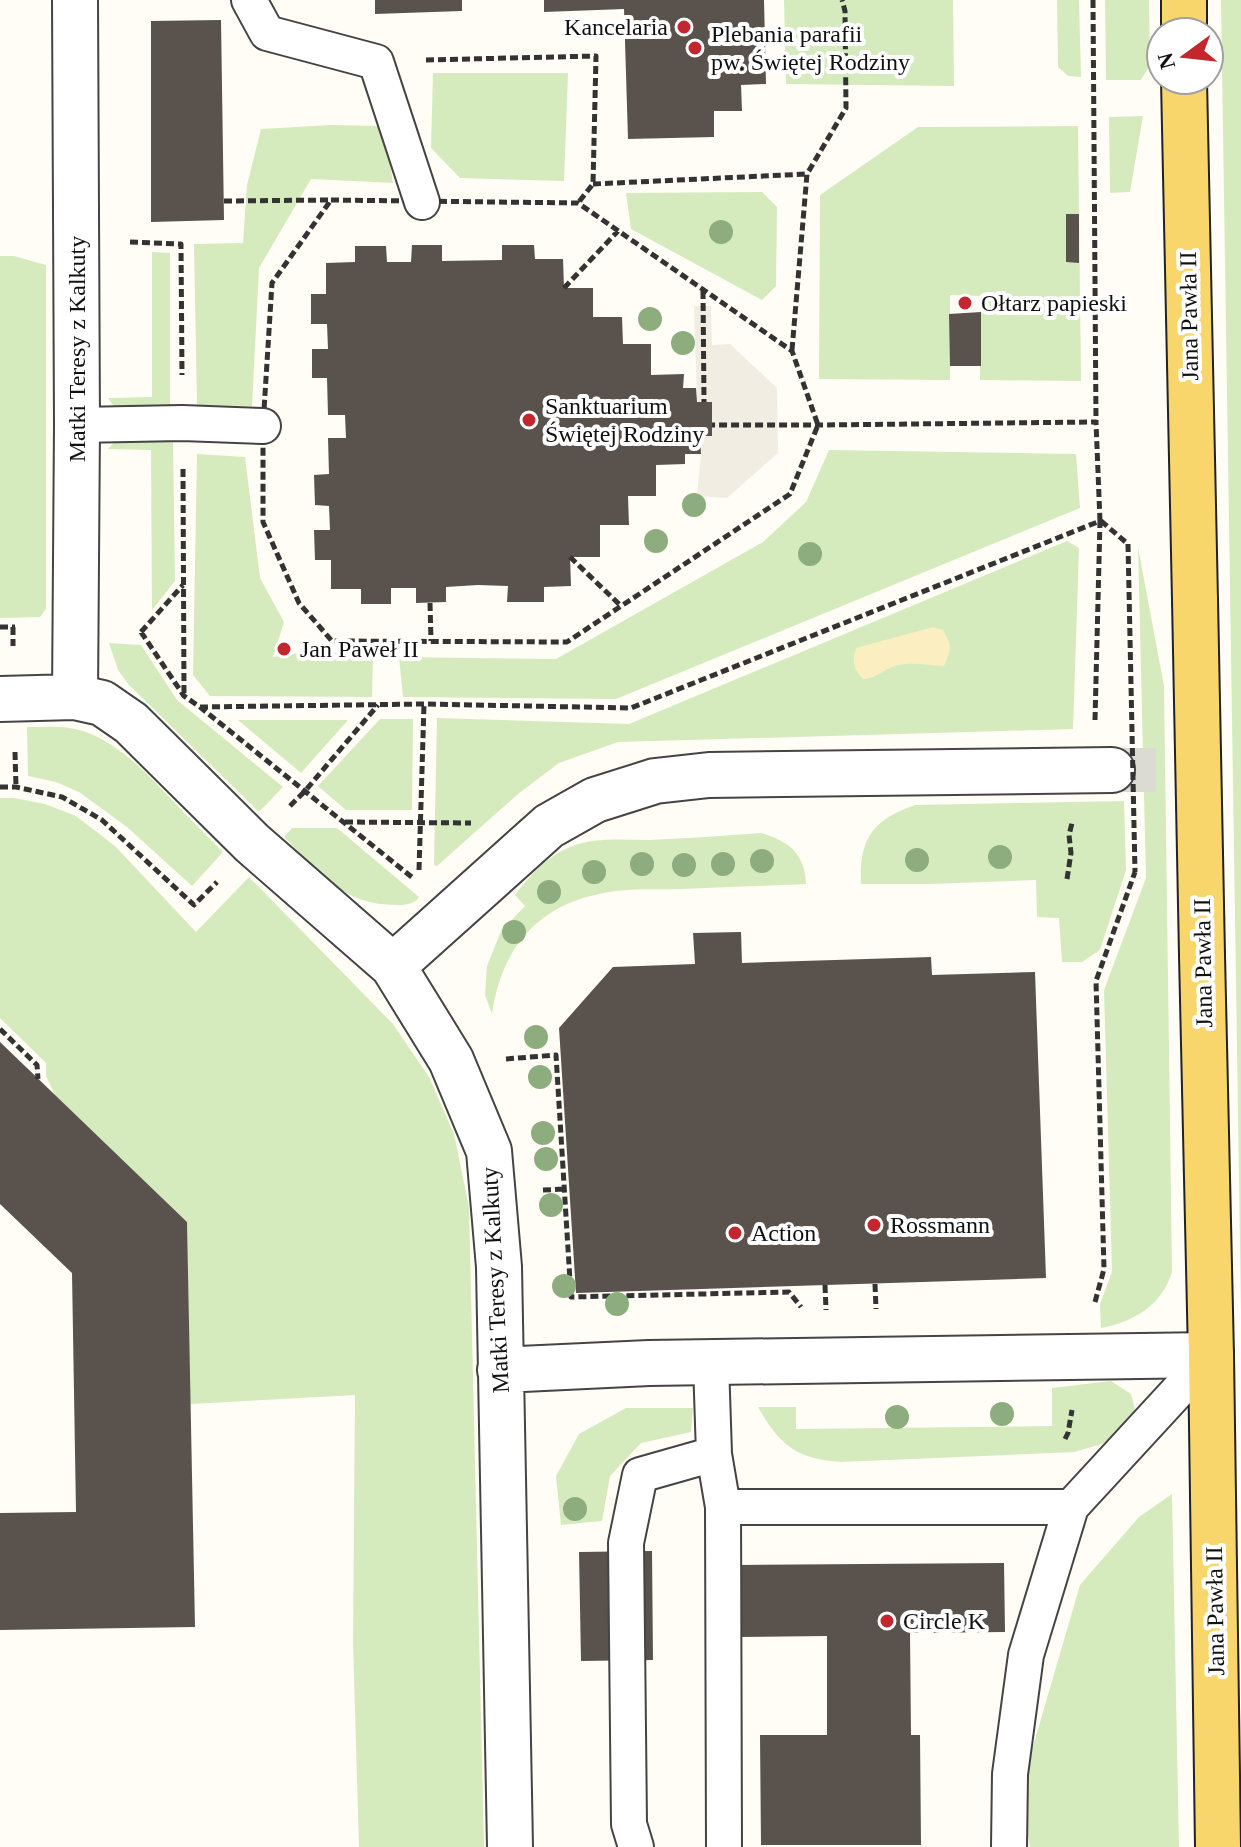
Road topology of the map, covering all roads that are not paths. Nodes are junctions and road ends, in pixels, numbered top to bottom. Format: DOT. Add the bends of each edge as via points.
graph roads {
  1 [pos="75,0"];
  2 [pos="249,0"];
  3 [pos="1184,96"];
  4 [pos="422,202"];
  5 [pos="77,425"];
  6 [pos="263,426"];
  7 [pos="75,697"];
  8 [pos="0,699"];
  9 [pos="1112,770"];
  10 [pos="393,966"];
  11 [pos="1211,1355"];
  12 [pos="711,1363"];
  13 [pos="500,1370"];
  14 [pos="714,1454"];
  15 [pos="723,1507"];
  16 [pos="1071,1507"];
  17 [pos="510,1847"];
  18 [pos="636,1847"];
  19 [pos="724,1847"];
  20 [pos="1009,1847"];
  21 [pos="1218,1847"];
  1 -- 5 [label="street, Matki Teresy z Kalkuty"];
  2 -- 4 [label="lane" via="267,33 376,62"];
  3 -- 11 [label="main road, Jana Pawła II, bridge"];
  5 -- 6 [label="lane"];
  5 -- 7 [label="street, Matki Teresy z Kalkuty"];
  7 -- 8 [label="street, Matki Teresy z Kalkuty"];
  7 -- 10 [label="street, Matki Teresy z Kalkuty" via="102,703 131,723 252,843"];
  9 -- 10 [label="street" via="709,775 655,781 595,800 549,826"];
  10 -- 13 [label="street, Matki Teresy z Kalkuty" via="451,1060 489,1151 499,1267"];
  11 -- 12 [label="street"];
  11 -- 16 [label="lane"];
  11 -- 21 [label="main road, Jana Pawła II"];
  12 -- 13 [label="street"];
  12 -- 14 [label="lane"];
  13 -- 17 [label="street, Matki Teresy z Kalkuty"];
  14 -- 15 [label="lane"];
  14 -- 18 [label="lane" via="640,1475 634,1502 626,1558 629,1824"];
  15 -- 16 [label="lane"];
  15 -- 19 [label="lane"];
  16 -- 20 [label="lane" via="1026,1655 1010,1774"];
}
